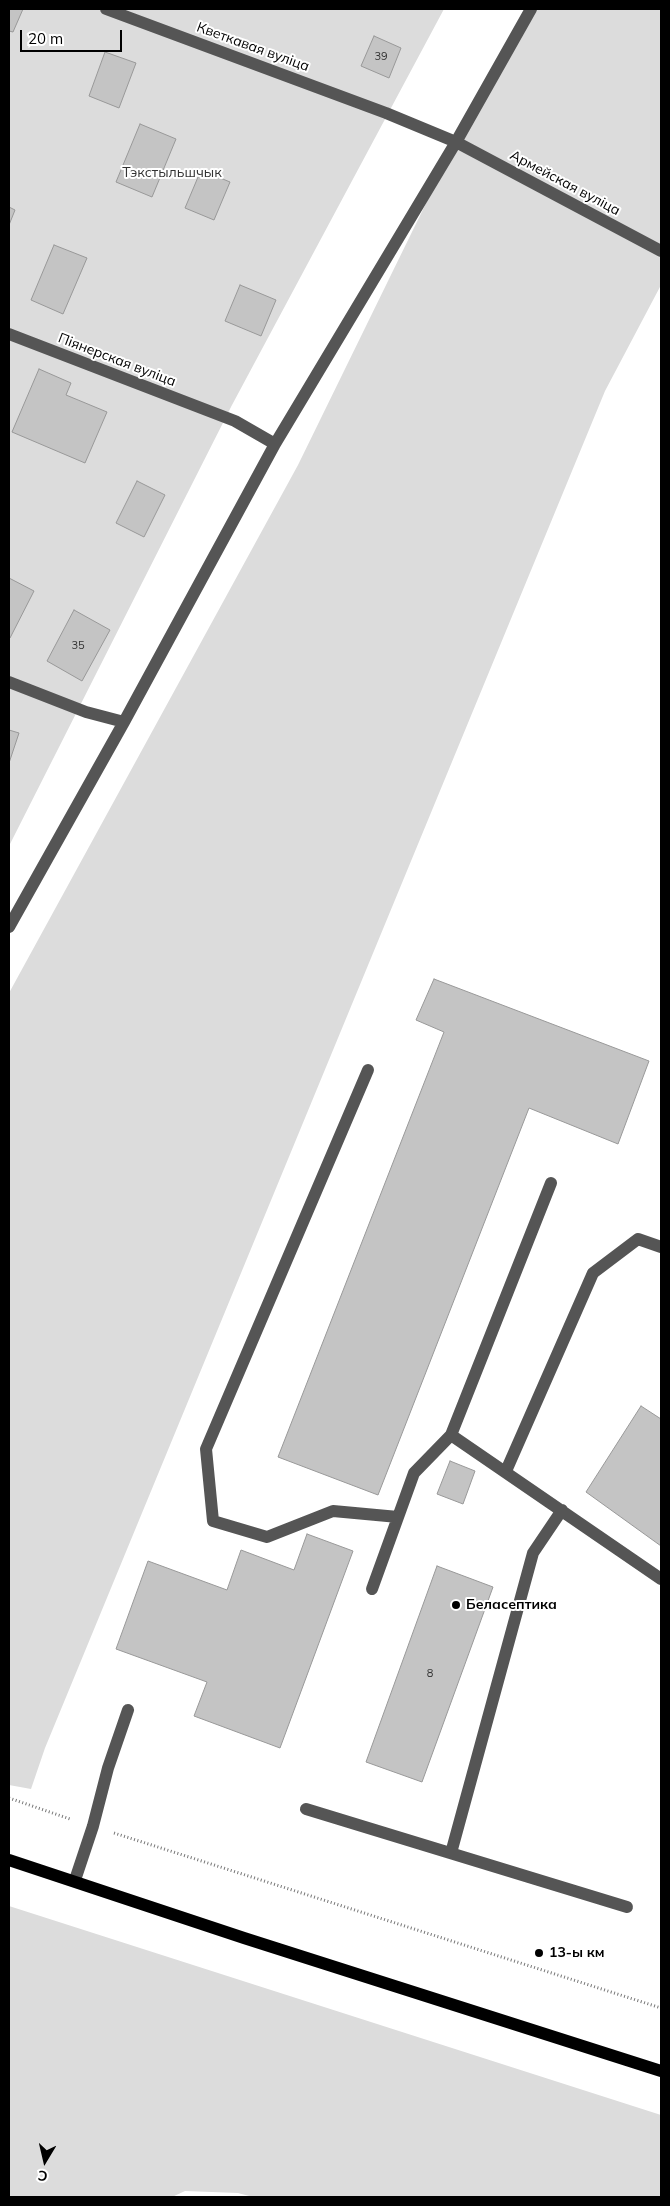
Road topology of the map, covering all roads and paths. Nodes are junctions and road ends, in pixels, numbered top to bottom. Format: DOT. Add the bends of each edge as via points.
graph roads {
  1 [pos="106,9"];
  2 [pos="532,9"];
  3 [pos="456,142"];
  4 [pos="661,251"];
  5 [pos="9,334"];
  6 [pos="275,444"];
  7 [pos="9,682"];
  8 [pos="124,722"];
  9 [pos="9,927"];
  10 [pos="368,1070"];
  11 [pos="551,1183"];
  12 [pos="661,1247"];
  13 [pos="452,1434"];
  14 [pos="506,1472"];
  15 [pos="562,1510"];
  16 [pos="398,1517"];
  17 [pos="661,1579"];
  18 [pos="372,1589"];
  19 [pos="128,1710"];
  20 [pos="9,1798"];
  21 [pos="306,1809"];
  22 [pos="93,1826"];
  23 [pos="450,1853"];
  24 [pos="9,1860"];
  25 [pos="75,1880"];
  26 [pos="627,1907"];
  27 [pos="661,2008"];
  28 [pos="661,2071"];
  1 -- 3 [label="street, Кветкавая вуліца"];
  2 -- 3 [label="street"];
  3 -- 4 [label="street, Армейская вуліца"];
  3 -- 6 [label="street"];
  5 -- 6 [label="street, Піянерская вуліца" via="235,421"];
  6 -- 8 [label="street"];
  7 -- 8 [label="street" via="86,712"];
  8 -- 9 [label="street"];
  10 -- 16 [label="street" via="206,1449 213,1521 267,1537 333,1511"];
  11 -- 13 [label="street"];
  12 -- 14 [label="street" via="638,1239 593,1273"];
  13 -- 14 [label="street"];
  13 -- 16 [label="street" via="414,1473"];
  14 -- 15 [label="street"];
  15 -- 17 [label="street"];
  15 -- 23 [label="street" via="534,1553"];
  16 -- 18 [label="street"];
  19 -- 22 [label="street"];
  20 -- 22 [label="path"];
  21 -- 23 [label="street"];
  22 -- 25 [label="street"];
  22 -- 27 [label="path"];
  23 -- 26 [label="street"];
  24 -- 25 [label="main road"];
  25 -- 28 [label="main road" via="254,1941"];
}
